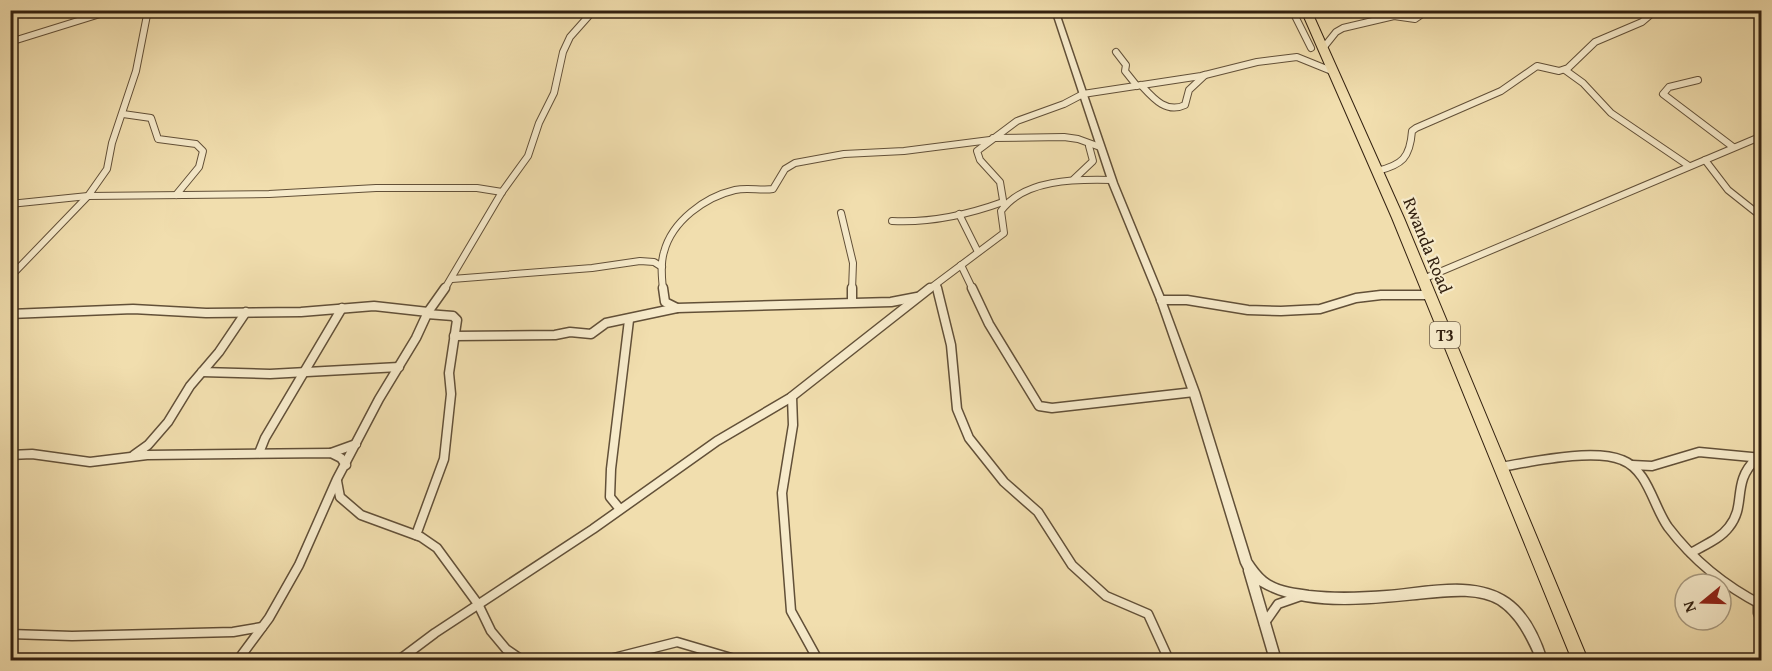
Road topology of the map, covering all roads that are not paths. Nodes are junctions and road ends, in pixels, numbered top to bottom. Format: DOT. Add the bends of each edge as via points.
graph roads {
  1 [pos="19,10"];
  2 [pos="113,10"];
  3 [pos="148,10"];
  4 [pos="594,10"];
  5 [pos="1054,10"];
  6 [pos="1292,10"];
  7 [pos="1306,10"];
  8 [pos="1428,10"];
  9 [pos="1656,10"];
  10 [pos="10,17"];
  11 [pos="10,42"];
  12 [pos="1318,44"];
  13 [pos="1116,52"];
  14 [pos="1297,57"];
  15 [pos="1565,70"];
  16 [pos="1334,72"];
  17 [pos="1205,75"];
  18 [pos="1698,80"];
  19 [pos="1139,86"];
  20 [pos="1083,94"];
  21 [pos="123,114"];
  22 [pos="1761,135"];
  23 [pos="991,140"];
  24 [pos="1094,146"];
  25 [pos="1733,147"];
  26 [pos="1705,160"];
  27 [pos="1689,166"];
  28 [pos="1377,171"];
  29 [pos="1074,179"];
  30 [pos="1112,180"];
  31 [pos="502,192"];
  32 [pos="176,195"];
  33 [pos="88,196"];
  34 [pos="10,204"];
  35 [pos="1004,204"];
  36 [pos="841,213"];
  37 [pos="959,214"];
  38 [pos="1761,217"];
  39 [pos="892,221"];
  40 [pos="978,252"];
  41 [pos="961,265"];
  42 [pos="662,267"];
  43 [pos="10,277"];
  44 [pos="452,279"];
  45 [pos="1423,279"];
  46 [pos="936,286"];
  47 [pos="1429,295"];
  48 [pos="922,296"];
  49 [pos="1161,300"];
  50 [pos="852,302"];
  51 [pos="342,308"];
  52 [pos="677,308"];
  53 [pos="246,312"];
  54 [pos="427,313"];
  55 [pos="10,314"];
  56 [pos="629,320"];
  57 [pos="453,336"];
  58 [pos="399,367"];
  59 [pos="202,372"];
  60 [pos="304,372"];
  61 [pos="1194,392"];
  62 [pos="792,397"];
  63 [pos="356,444"];
  64 [pos="260,453"];
  65 [pos="332,453"];
  66 [pos="10,455"];
  67 [pos="134,455"];
  68 [pos="1759,458"];
  69 [pos="346,465"];
  70 [pos="1632,465"];
  71 [pos="1500,467"];
  72 [pos="337,479"];
  73 [pos="619,508"];
  74 [pos="416,535"];
  75 [pos="1691,553"];
  76 [pos="1246,563"];
  77 [pos="1302,595"];
  78 [pos="478,604"];
  79 [pos="1760,605"];
  80 [pos="1264,624"];
  81 [pos="1761,624"];
  82 [pos="262,627"];
  83 [pos="12,637"];
  84 [pos="238,660"];
  85 [pos="399,660"];
  86 [pos="522,660"];
  87 [pos="606,660"];
  88 [pos="738,660"];
  89 [pos="818,660"];
  90 [pos="1169,660"];
  91 [pos="1275,660"];
  92 [pos="1542,660"];
  93 [pos="1580,660"];
  1 -- 10 [label="street"];
  2 -- 11 [label="street"];
  3 -- 21 [label="street"];
  4 -- 31 [label="street" via="570,37 532,149"];
  5 -- 20 [label="street"];
  6 -- 12 [label="street"];
  7 -- 12 [label="highway, Rwanda Road / T3"];
  8 -- 12 [label="street" via="1415,19 1390,17 1343,28"];
  9 -- 15 [label="street" via="1639,25 1597,40"];
  12 -- 14 [label="street"];
  12 -- 16 [label="highway, Rwanda Road / T3"];
  13 -- 19 [label="street" via="1126,65 1125,71"];
  14 -- 16 [label="street"];
  14 -- 17 [label="street"];
  15 -- 27 [label="street" via="1611,113"];
  15 -- 28 [label="street" via="1537,66 1501,91 1416,128 1397,166"];
  16 -- 28 [label="highway, Rwanda Road / T3"];
  17 -- 19 [label="street"];
  17 -- 19 [label="street" via="1189,90 1185,105 1178,109 1162,105"];
  18 -- 25 [label="street" via="1669,87 1663,94"];
  19 -- 20 [label="street"];
  20 -- 23 [label="street" via="1068,104 1030,114"];
  20 -- 24 [label="street"];
  21 -- 32 [label="street" via="151,118 158,139 196,144 203,151 199,167"];
  21 -- 33 [label="street" via="107,169"];
  22 -- 25 [label="street"];
  23 -- 24 [label="street" via="1026,135 1064,136"];
  23 -- 35 [label="street" via="977,151 978,156 999,180"];
  23 -- 42 [label="street" via="852,153 790,165 773,189 735,190 691,212 666,248"];
  24 -- 29 [label="street" via="1093,161"];
  24 -- 30 [label="street"];
  25 -- 26 [label="street"];
  26 -- 27 [label="street"];
  26 -- 38 [label="street" via="1728,190"];
  27 -- 45 [label="street"];
  28 -- 45 [label="highway, Rwanda Road / T3"];
  29 -- 30 [label="street"];
  29 -- 35 [label="street" via="1028,191"];
  30 -- 49 [label="street"];
  31 -- 32 [label="street" via="439,187"];
  31 -- 44 [label="street"];
  32 -- 33 [label="street"];
  33 -- 34 [label="street"];
  33 -- 43 [label="street"];
  35 -- 37 [label="street"];
  35 -- 40 [label="street" via="1000,218 1004,233"];
  36 -- 50 [label="street" via="853,263"];
  37 -- 39 [label="street" via="915,222"];
  37 -- 40 [label="street"];
  40 -- 41 [label="street"];
  41 -- 46 [label="street"];
  41 -- 61 [label="street" via="988,324 1039,406 1052,408"];
  42 -- 44 [label="street" via="640,261"];
  42 -- 52 [label="street" via="665,302"];
  44 -- 54 [label="street"];
  45 -- 47 [label="highway, Rwanda Road / T3"];
  46 -- 48 [label="street"];
  46 -- 90 [label="street" via="951,345 957,410 969,438 1004,482 1038,512 1082,574 1106,596 1148,614"];
  47 -- 49 [label="street" via="1381,295 1320,309 1281,311"];
  47 -- 71 [label="highway, Rwanda Road / T3"];
  48 -- 50 [label="street" via="891,302"];
  48 -- 62 [label="street"];
  49 -- 61 [label="street"];
  50 -- 52 [label="street"];
  51 -- 53 [label="street"];
  51 -- 54 [label="street" via="374,306"];
  51 -- 60 [label="street"];
  52 -- 56 [label="street"];
  53 -- 55 [label="street" via="133,309"];
  53 -- 59 [label="street"];
  54 -- 57 [label="street" via="455,318"];
  54 -- 58 [label="street"];
  56 -- 57 [label="street" via="604,324 591,334"];
  56 -- 73 [label="street" via="611,469 610,497"];
  57 -- 74 [label="street" via="444,459"];
  58 -- 60 [label="street"];
  58 -- 63 [label="street"];
  59 -- 60 [label="street"];
  59 -- 67 [label="street" via="168,422"];
  60 -- 64 [label="street"];
  61 -- 76 [label="street"];
  62 -- 73 [label="street" via="741,425"];
  62 -- 89 [label="street" via="793,425 782,493 791,611"];
  63 -- 65 [label="street"];
  63 -- 69 [label="street"];
  64 -- 65 [label="street"];
  64 -- 67 [label="street"];
  65 -- 69 [label="street"];
  66 -- 67 [label="street" via="90,462"];
  68 -- 70 [label="street" via="1698,452 1653,469"];
  68 -- 75 [label="street" via="1742,473 1732,523"];
  69 -- 72 [label="street"];
  70 -- 71 [label="street" via="1609,457 1556,458"];
  70 -- 75 [label="street" via="1666,525"];
  71 -- 93 [label="highway, Rwanda Road / T3"];
  72 -- 74 [label="street" via="340,497 348,506 361,515"];
  72 -- 82 [label="street" via="299,565"];
  73 -- 78 [label="street"];
  74 -- 78 [label="street" via="437,548"];
  75 -- 79 [label="street" via="1724,585"];
  76 -- 77 [label="street" via="1275,589"];
  76 -- 80 [label="street"];
  77 -- 80 [label="street" via="1282,599"];
  77 -- 92 [label="street" via="1384,596 1473,590 1513,609 1532,636"];
  78 -- 85 [label="street"];
  78 -- 86 [label="street" via="491,631"];
  79 -- 81 [label="street"];
  80 -- 91 [label="street"];
  82 -- 83 [label="street" via="233,632"];
  82 -- 84 [label="street"];
  87 -- 88 [label="street" via="677,642"];
}
